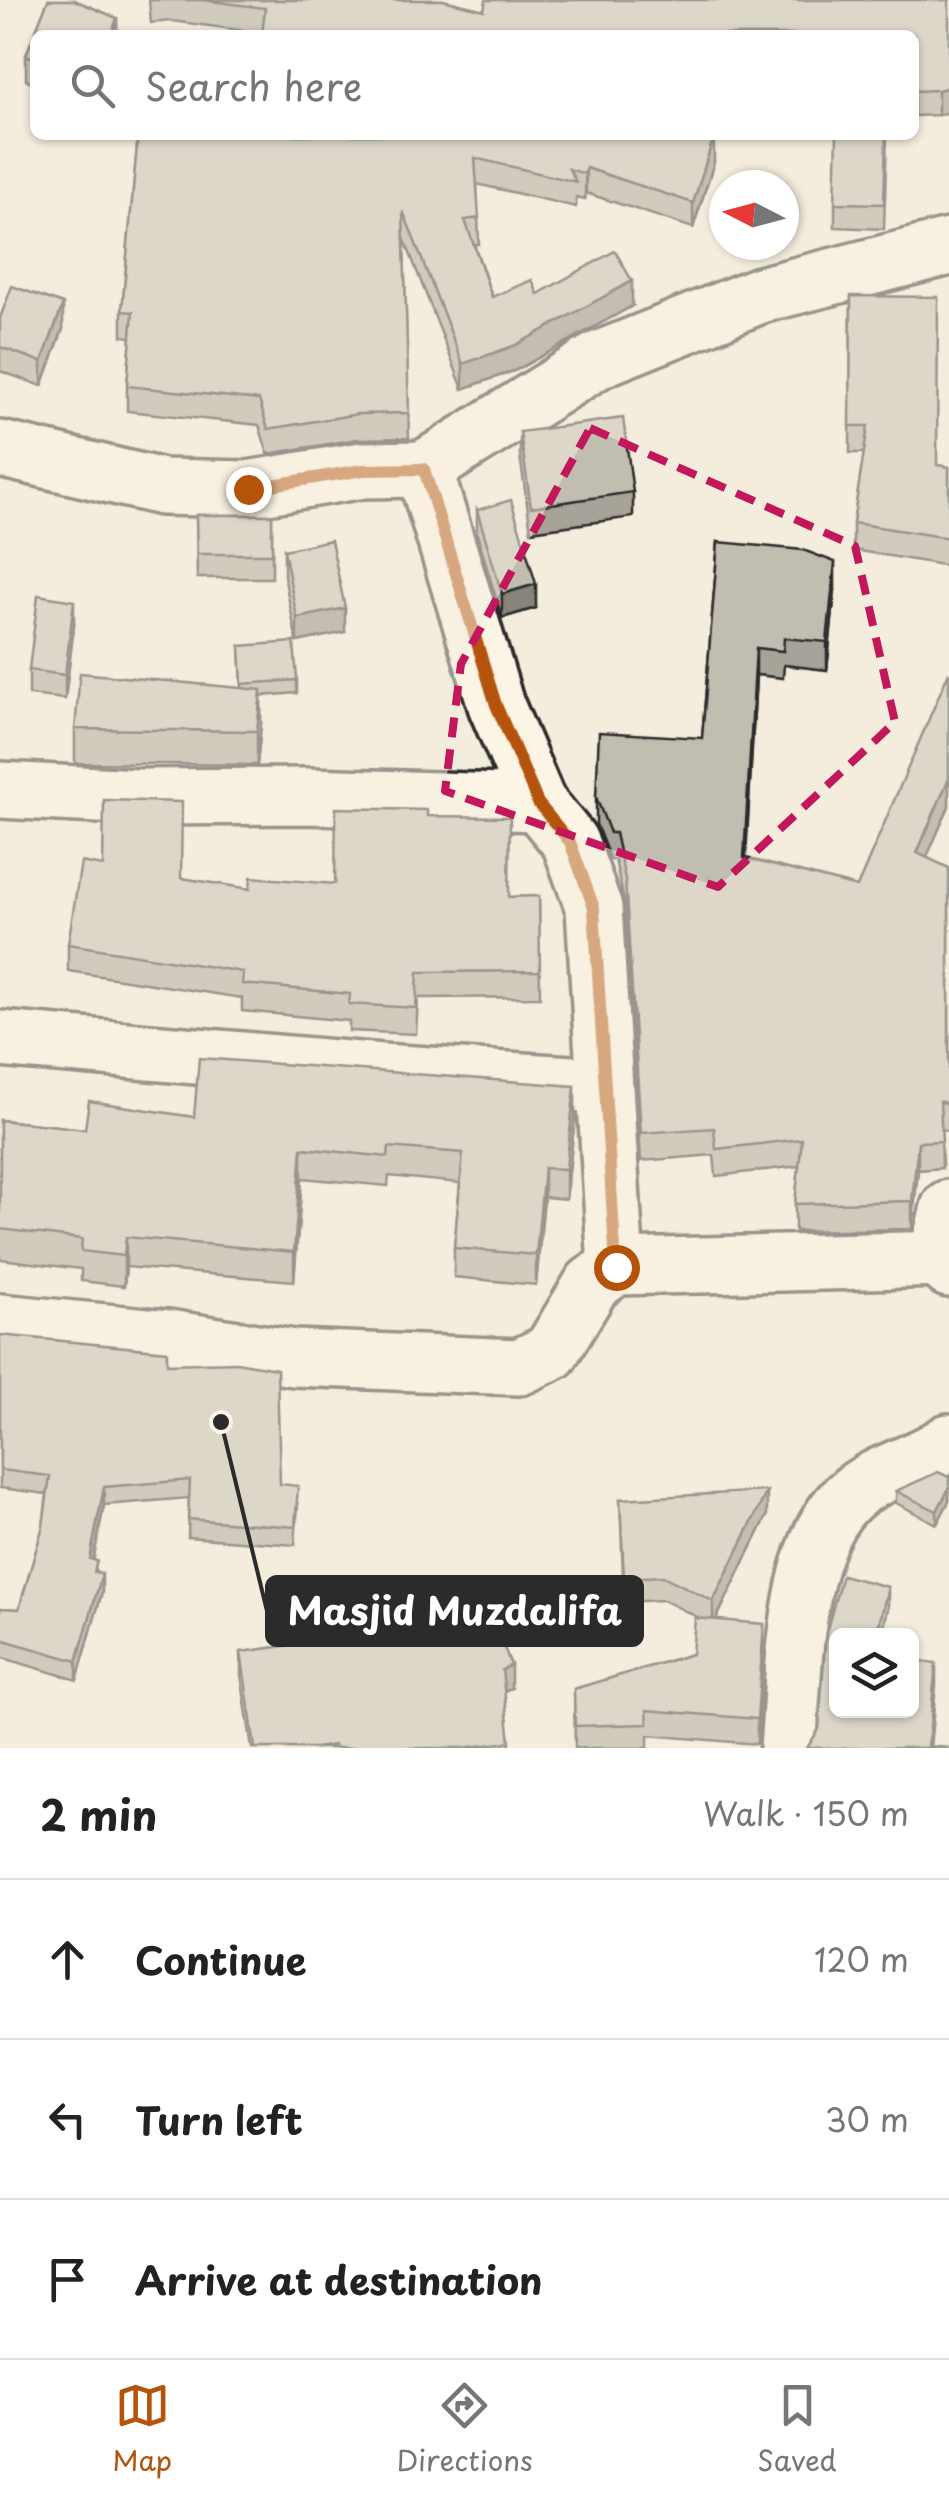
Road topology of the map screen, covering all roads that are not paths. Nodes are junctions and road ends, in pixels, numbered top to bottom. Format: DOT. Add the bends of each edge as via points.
graph roads {
  1 [pos="949,247"];
  2 [pos="0,449"];
  3 [pos="424,469"];
  4 [pos="0,790"];
  5 [pos="538,803"];
  6 [pos="0,1039"];
  7 [pos="604,1086"];
  8 [pos="946,1248"];
  9 [pos="616,1267"];
  10 [pos="0,1322"];
  11 [pos="949,1442"];
  12 [pos="788,1748"];
  1 -- 3 [label="street" via="760,295 598,360"];
  2 -- 3 [label="street" via="162,486 248,489 363,470"];
  3 -- 5 [label="street" via="496,705"];
  4 -- 5 [label="street"];
  5 -- 7 [label="street" via="570,842 594,908"];
  6 -- 7 [label="street"];
  7 -- 9 [label="street"];
  8 -- 9 [label="street" via="756,1267"];
  9 -- 10 [label="street" via="592,1284 551,1352 519,1367 294,1358"];
  11 -- 12 [label="street" via="872,1479 834,1514 812,1561 800,1616"];
}
